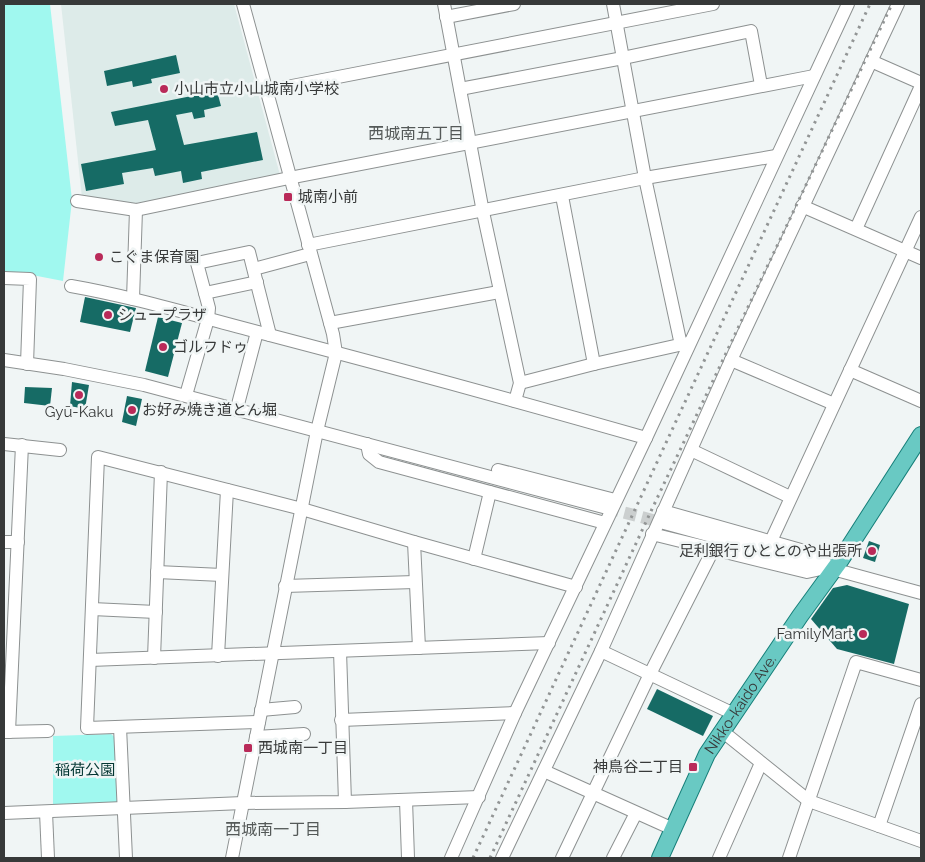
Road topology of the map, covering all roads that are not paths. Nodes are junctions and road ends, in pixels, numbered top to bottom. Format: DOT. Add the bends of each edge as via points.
graph roads {
  1 [pos="246,4"];
  2 [pos="444,4"];
  3 [pos="514,4"];
  4 [pos="613,4"];
  5 [pos="713,4"];
  6 [pos="848,4"];
  7 [pos="898,4"];
  8 [pos="446,17"];
  9 [pos="616,22"];
  10 [pos="453,54"];
  11 [pos="623,58"];
  12 [pos="871,61"];
  13 [pos="814,76"];
  14 [pos="921,85"];
  15 [pos="761,86"];
  16 [pos="460,88"];
  17 [pos="266,91"];
  18 [pos="634,112"];
  19 [pos="470,142"];
  20 [pos="776,156"];
  21 [pos="289,178"];
  22 [pos="645,178"];
  23 [pos="562,196"];
  24 [pos="77,201"];
  25 [pos="802,206"];
  26 [pos="136,210"];
  27 [pos="483,212"];
  28 [pos="921,217"];
  29 [pos="856,229"];
  30 [pos="309,250"];
  31 [pos="906,250"];
  32 [pos="921,258"];
  33 [pos="255,275"];
  34 [pos="4,278"];
  35 [pos="71,286"];
  36 [pos="499,292"];
  37 [pos="205,293"];
  38 [pos="133,299"];
  39 [pos="208,319"];
  40 [pos="330,323"];
  41 [pos="257,332"];
  42 [pos="270,335"];
  43 [pos="686,344"];
  44 [pos="336,353"];
  45 [pos="4,360"];
  46 [pos="731,360"];
  47 [pos="27,364"];
  48 [pos="594,364"];
  49 [pos="850,370"];
  50 [pos="520,383"];
  51 [pos="186,396"];
  52 [pos="515,401"];
  53 [pos="921,402"];
  54 [pos="834,404"];
  55 [pos="237,408"];
  56 [pos="317,431"];
  57 [pos="921,436"];
  58 [pos="646,438"];
  59 [pos="4,444"];
  60 [pos="367,444"];
  61 [pos="22,445"];
  62 [pos="60,450"];
  63 [pos="691,450"];
  64 [pos="161,472"];
  65 [pos="227,490"];
  66 [pos="490,492"];
  67 [pos="790,497"];
  68 [pos="611,504"];
  69 [pos="302,508"];
  70 [pos="663,517"];
  71 [pos="605,523"];
  72 [pos="652,534"];
  73 [pos="770,541"];
  74 [pos="4,542"];
  75 [pos="18,542"];
  76 [pos="414,542"];
  77 [pos="713,550"];
  78 [pos="474,559"];
  79 [pos="831,569"];
  80 [pos="157,572"];
  81 [pos="222,575"];
  82 [pos="416,582"];
  83 [pos="285,586"];
  84 [pos="10,587"];
  85 [pos="576,587"];
  86 [pos="921,593"];
  87 [pos="92,609"];
  88 [pos="156,612"];
  89 [pos="549,643"];
  90 [pos="419,648"];
  91 [pos="340,651"];
  92 [pos="601,651"];
  93 [pos="273,654"];
  94 [pos="218,656"];
  95 [pos="154,658"];
  96 [pos="90,660"];
  97 [pos="8,662"];
  98 [pos="650,674"];
  99 [pos="921,680"];
  100 [pos="921,704"];
  101 [pos="295,707"];
  102 [pos="515,713"];
  103 [pos="734,714"];
  104 [pos="260,716"];
  105 [pos="341,720"];
  106 [pos="120,727"];
  107 [pos="48,731"];
  108 [pos="722,731"];
  109 [pos="6,732"];
  110 [pos="304,734"];
  111 [pos="256,737"];
  112 [pos="761,762"];
  113 [pos="544,771"];
  114 [pos="593,793"];
  115 [pos="479,798"];
  116 [pos="406,800"];
  117 [pos="809,801"];
  118 [pos="345,802"];
  119 [pos="244,803"];
  120 [pos="124,808"];
  121 [pos="46,812"];
  122 [pos="4,813"];
  123 [pos="636,813"];
  124 [pos="879,826"];
  125 [pos="673,829"];
  126 [pos="921,840"];
  127 [pos="48,858"];
  128 [pos="126,858"];
  129 [pos="232,858"];
  130 [pos="408,858"];
  131 [pos="451,858"];
  132 [pos="502,858"];
  133 [pos="562,858"];
  134 [pos="614,858"];
  135 [pos="660,858"];
  136 [pos="719,858"];
  137 [pos="789,858"];
  1 -- 17 [label="street"];
  2 -- 8 [label="street"];
  3 -- 8 [label="street"];
  4 -- 9 [label="street"];
  5 -- 9 [label="street"];
  6 -- 13 [label="street"];
  7 -- 12 [label="street"];
  8 -- 10 [label="street"];
  9 -- 10 [label="street"];
  9 -- 11 [label="street"];
  10 -- 16 [label="street"];
  10 -- 17 [label="street"];
  11 -- 15 [label="street" via="751,31"];
  11 -- 16 [label="street"];
  11 -- 18 [label="street"];
  12 -- 14 [label="street"];
  12 -- 25 [label="street"];
  13 -- 15 [label="street"];
  13 -- 20 [label="street"];
  14 -- 29 [label="street"];
  15 -- 18 [label="street"];
  16 -- 19 [label="street"];
  17 -- 21 [label="street"];
  18 -- 19 [label="street"];
  18 -- 22 [label="street"];
  19 -- 21 [label="street"];
  19 -- 27 [label="street"];
  20 -- 22 [label="street"];
  20 -- 43 [label="street"];
  21 -- 26 [label="street"];
  21 -- 30 [label="street"];
  22 -- 23 [label="street"];
  22 -- 43 [label="street"];
  23 -- 27 [label="street"];
  23 -- 48 [label="street"];
  24 -- 26 [label="street"];
  25 -- 29 [label="street"];
  25 -- 46 [label="street"];
  26 -- 38 [label="street"];
  27 -- 30 [label="street"];
  27 -- 36 [label="street"];
  28 -- 31 [label="street"];
  29 -- 31 [label="street"];
  30 -- 33 [label="street"];
  30 -- 40 [label="street"];
  31 -- 32 [label="street"];
  31 -- 49 [label="street"];
  33 -- 37 [label="street"];
  33 -- 37 [label="street" via="249,252 197,263"];
  33 -- 42 [label="street"];
  34 -- 47 [label="street" via="30,279"];
  35 -- 38 [label="street"];
  36 -- 40 [label="street"];
  36 -- 50 [label="street"];
  37 -- 39 [label="street"];
  38 -- 39 [label="street"];
  39 -- 41 [label="street"];
  39 -- 51 [label="street"];
  40 -- 44 [label="street"];
  41 -- 42 [label="street"];
  41 -- 55 [label="street"];
  42 -- 44 [label="street"];
  43 -- 48 [label="street"];
  43 -- 58 [label="street"];
  44 -- 52 [label="street"];
  44 -- 56 [label="street"];
  45 -- 47 [label="street"];
  46 -- 54 [label="street"];
  46 -- 63 [label="street"];
  47 -- 51 [label="street"];
  48 -- 50 [label="street"];
  49 -- 53 [label="street"];
  49 -- 54 [label="street"];
  50 -- 52 [label="street"];
  51 -- 55 [label="street"];
  52 -- 58 [label="street"];
  54 -- 67 [label="street"];
  55 -- 56 [label="street"];
  56 -- 60 [label="street"];
  56 -- 69 [label="street"];
  57 -- 79 [label="main road, Nikko-kaido Ave."];
  58 -- 68 [label="street"];
  59 -- 61 [label="street"];
  60 -- 66 [label="street" via="369,454 379,462"];
  60 -- 68 [label="street" via="370,440 383,440"];
  61 -- 62 [label="street"];
  61 -- 75 [label="street"];
  63 -- 67 [label="street"];
  63 -- 70 [label="street"];
  64 -- 65 [label="street"];
  64 -- 80 [label="street"];
  64 -- 87 [label="street" via="98,457"];
  65 -- 69 [label="street"];
  65 -- 81 [label="street"];
  66 -- 71 [label="street"];
  66 -- 78 [label="street"];
  67 -- 73 [label="street"];
  68 -- 71 [label="street"];
  69 -- 76 [label="street"];
  69 -- 83 [label="street"];
  70 -- 72 [label="street"];
  70 -- 73 [label="street"];
  70 -- 79 [label="street"];
  71 -- 85 [label="street"];
  72 -- 77 [label="street"];
  72 -- 92 [label="street"];
  73 -- 79 [label="street" via="822,556"];
  74 -- 75 [label="street"];
  75 -- 84 [label="street"];
  76 -- 78 [label="street"];
  76 -- 82 [label="street"];
  77 -- 79 [label="street" via="808,572"];
  77 -- 98 [label="street"];
  78 -- 85 [label="street"];
  79 -- 86 [label="street"];
  79 -- 103 [label="main road, Nikko-kaido Ave."];
  80 -- 81 [label="street"];
  80 -- 88 [label="street"];
  81 -- 94 [label="street"];
  82 -- 83 [label="street"];
  82 -- 90 [label="street"];
  83 -- 93 [label="street"];
  84 -- 97 [label="street"];
  85 -- 89 [label="street"];
  87 -- 88 [label="street"];
  87 -- 96 [label="street"];
  88 -- 95 [label="street"];
  89 -- 90 [label="street"];
  89 -- 102 [label="street"];
  90 -- 91 [label="street"];
  91 -- 93 [label="street"];
  91 -- 105 [label="street"];
  92 -- 98 [label="street"];
  92 -- 113 [label="street"];
  93 -- 94 [label="street"];
  93 -- 104 [label="street"];
  94 -- 95 [label="street"];
  95 -- 96 [label="street"];
  96 -- 106 [label="street" via="87,728"];
  97 -- 109 [label="street"];
  98 -- 103 [label="street"];
  98 -- 114 [label="street"];
  99 -- 117 [label="street" via="856,662"];
  100 -- 124 [label="street"];
  101 -- 104 [label="street"];
  102 -- 105 [label="street"];
  102 -- 115 [label="street"];
  103 -- 108 [label="main road, Nikko-kaido Ave."];
  104 -- 106 [label="street"];
  104 -- 111 [label="street"];
  105 -- 118 [label="street"];
  106 -- 120 [label="street"];
  107 -- 109 [label="street"];
  108 -- 112 [label="street"];
  108 -- 125 [label="main road, Nikko-kaido Ave." via="700,769"];
  110 -- 111 [label="street"];
  111 -- 119 [label="street"];
  112 -- 117 [label="street"];
  112 -- 136 [label="street"];
  113 -- 114 [label="street"];
  113 -- 132 [label="street"];
  114 -- 123 [label="street"];
  114 -- 133 [label="street"];
  115 -- 116 [label="street"];
  115 -- 131 [label="street"];
  116 -- 118 [label="street"];
  116 -- 130 [label="street"];
  117 -- 124 [label="street"];
  117 -- 137 [label="street"];
  118 -- 119 [label="street"];
  119 -- 120 [label="street"];
  119 -- 129 [label="street"];
  120 -- 121 [label="street"];
  120 -- 128 [label="street"];
  121 -- 122 [label="street"];
  121 -- 127 [label="street"];
  123 -- 125 [label="street"];
  123 -- 134 [label="street"];
  124 -- 126 [label="street"];
  125 -- 135 [label="main road, Nikko-kaido Ave."];
}
